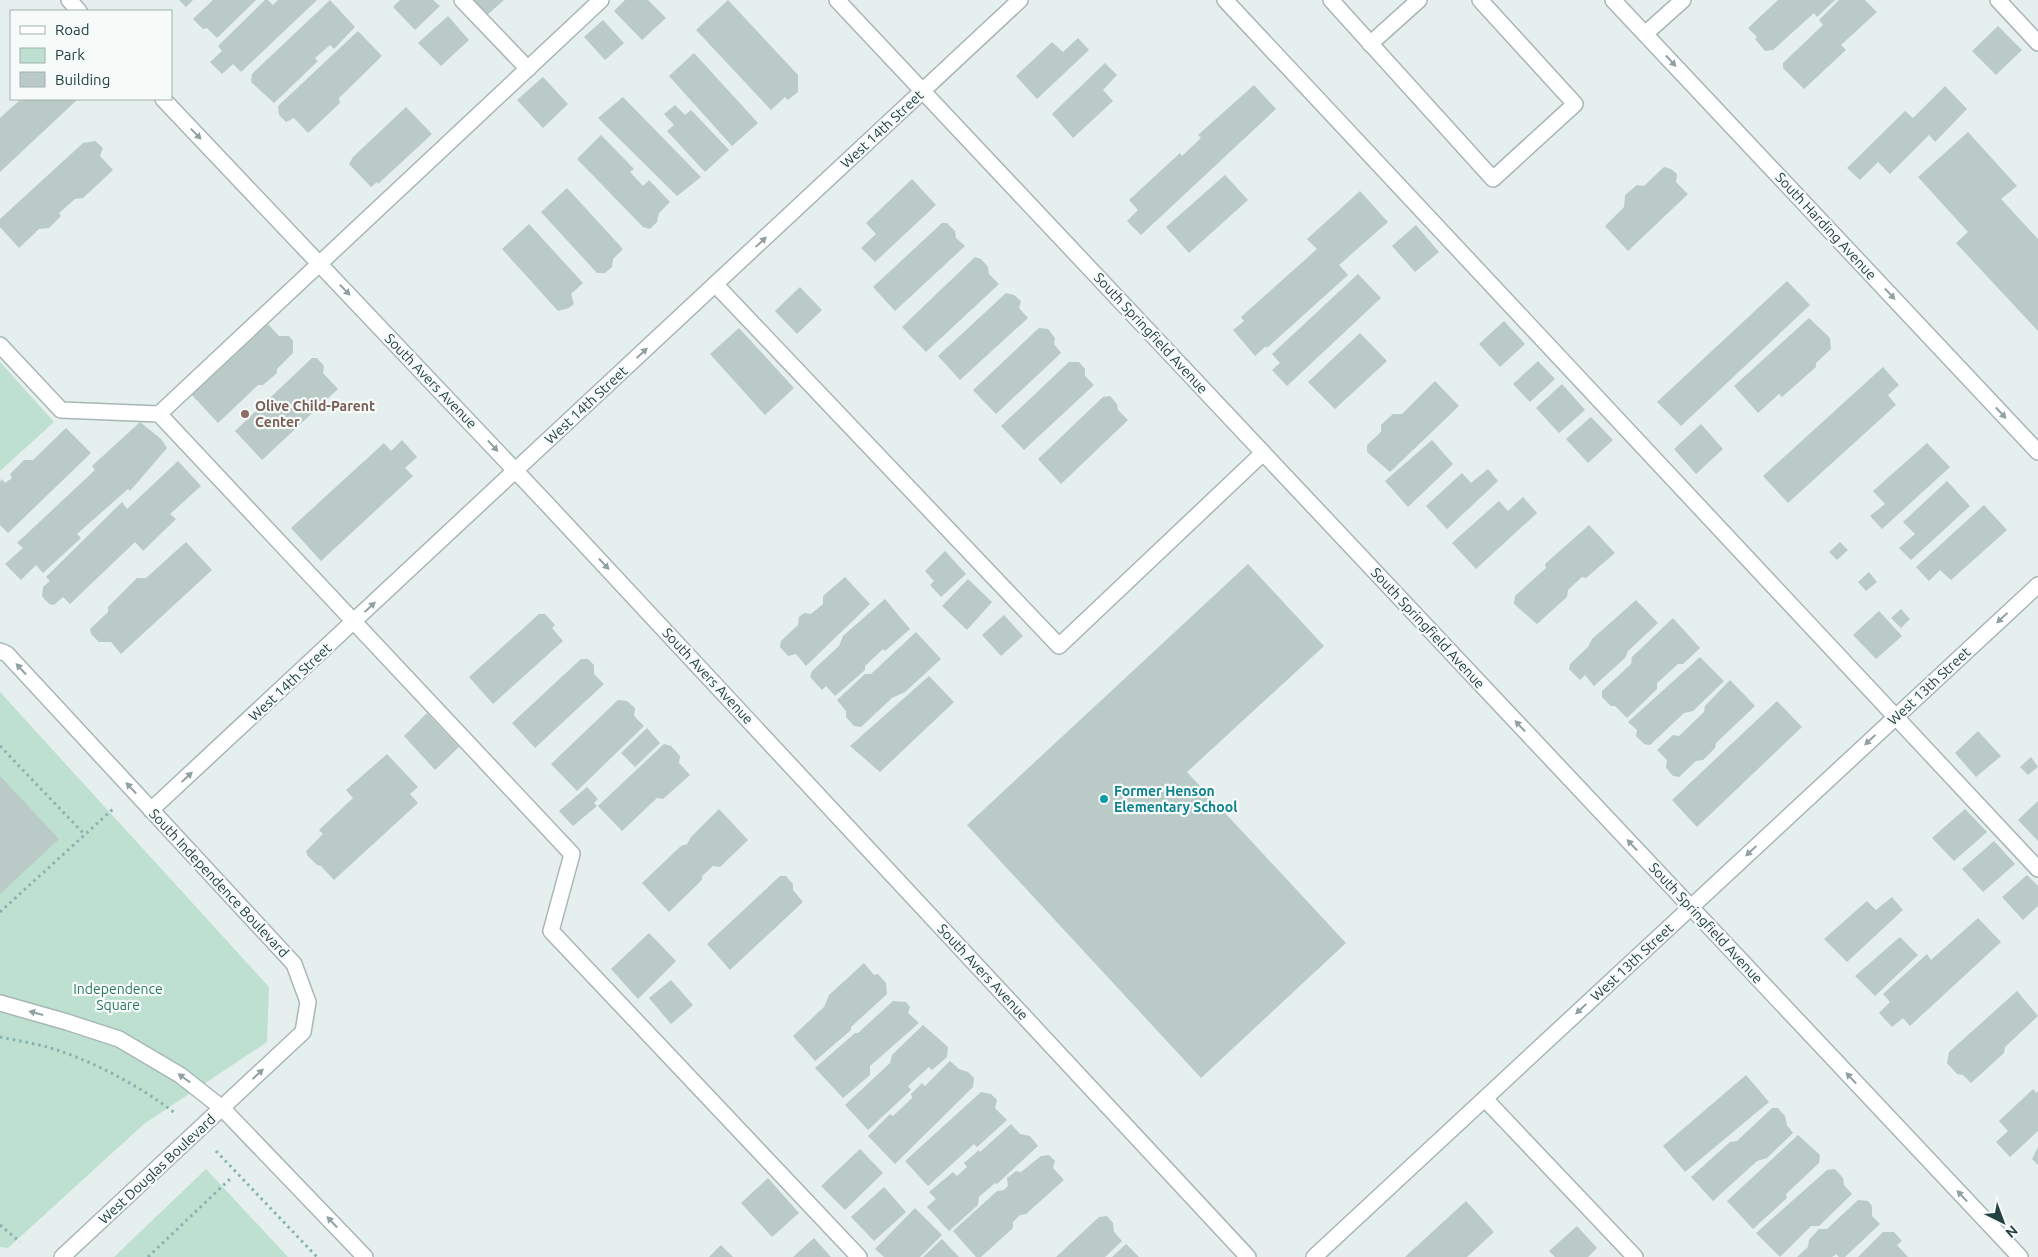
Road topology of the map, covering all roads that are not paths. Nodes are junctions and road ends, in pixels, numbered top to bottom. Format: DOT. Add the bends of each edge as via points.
graph roads {
  1 [pos="69,0"];
  2 [pos="462,0"];
  3 [pos="601,0"];
  4 [pos="837,0"];
  5 [pos="1020,0"];
  6 [pos="1225,0"];
  7 [pos="1331,0"];
  8 [pos="1419,0"];
  9 [pos="1480,0"];
  10 [pos="1613,0"];
  11 [pos="1682,0"];
  12 [pos="1998,0"];
  13 [pos="79,10"];
  14 [pos="1645,34"];
  15 [pos="2038,43"];
  16 [pos="1370,44"];
  17 [pos="528,69"];
  18 [pos="923,91"];
  19 [pos="164,100"];
  20 [pos="320,264"];
  21 [pos="715,284"];
  22 [pos="0,345"];
  23 [pos="159,414"];
  24 [pos="2038,452"];
  25 [pos="1263,453"];
  26 [pos="516,470"];
  27 [pos="2038,584"];
  28 [pos="354,622"];
  29 [pos="0,651"];
  30 [pos="1896,717"];
  31 [pos="151,810"];
  32 [pos="2038,869"];
  33 [pos="1691,907"];
  34 [pos="0,1003"];
  35 [pos="1485,1099"];
  36 [pos="222,1108"];
  37 [pos="62,1257"];
  38 [pos="365,1257"];
  39 [pos="859,1257"];
  40 [pos="1248,1257"];
  41 [pos="1314,1257"];
  42 [pos="1635,1257"];
  43 [pos="2020,1257"];
  1 -- 13 [label="street"];
  2 -- 17 [label="street"];
  3 -- 17 [label="street"];
  4 -- 18 [label="street, South Springfield Avenue"];
  5 -- 18 [label="street, West 14th Street"];
  6 -- 30 [label="street"];
  7 -- 16 [label="street"];
  8 -- 16 [label="street"];
  9 -- 16 [label="street" via="1575,104 1493,179"];
  10 -- 14 [label="street, South Harding Avenue"];
  11 -- 14 [label="street"];
  12 -- 15 [label="street"];
  14 -- 24 [label="street, South Harding Avenue, one-way"];
  17 -- 20 [label="street"];
  21 -- 18 [label="street, West 14th Street, one-way"];
  18 -- 25 [label="street, South Springfield Avenue"];
  19 -- 20 [label="street, South Avers Avenue, one-way"];
  20 -- 23 [label="street"];
  20 -- 26 [label="street, South Avers Avenue, one-way"];
  21 -- 25 [label="street" via="1059,646"];
  26 -- 21 [label="street, West 14th Street, one-way"];
  22 -- 23 [label="street" via="61,410"];
  23 -- 28 [label="street"];
  33 -- 25 [label="street, South Springfield Avenue, one-way"];
  28 -- 26 [label="street, West 14th Street, one-way"];
  26 -- 40 [label="street, South Avers Avenue, one-way"];
  27 -- 30 [label="street, West 13th Street, one-way"];
  31 -- 28 [label="street, West 14th Street, one-way"];
  28 -- 39 [label="street" via="572,854 550,931"];
  31 -- 29 [label="street, South Independence Boulevard, one-way" via="7,654"];
  30 -- 32 [label="street"];
  30 -- 33 [label="street, West 13th Street, one-way"];
  36 -- 31 [label="street, South Independence Boulevard, one-way" via="303,1032 308,1002 294,964"];
  33 -- 35 [label="street, West 13th Street, one-way"];
  43 -- 33 [label="street, South Springfield Avenue, one-way"];
  36 -- 34 [label="street, West Douglas Boulevard, one-way" via="180,1075 119,1039"];
  35 -- 41 [label="street, West 13th Street"];
  35 -- 42 [label="street"];
  36 -- 37 [label="street, West Douglas Boulevard"];
  38 -- 36 [label="street, one-way"];
}
